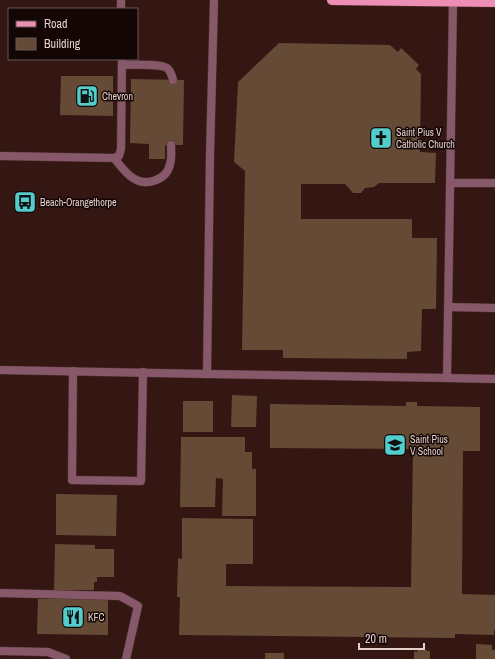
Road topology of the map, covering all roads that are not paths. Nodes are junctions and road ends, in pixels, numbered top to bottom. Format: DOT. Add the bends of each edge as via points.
graph roads {
  1 [pos="214,0"];
  2 [pos="332,0"];
  3 [pos="453,1"];
  4 [pos="495,2"];
  5 [pos="122,62"];
  6 [pos="173,80"];
  7 [pos="171,145"];
  8 [pos="0,156"];
  9 [pos="114,158"];
  10 [pos="451,183"];
  11 [pos="495,183"];
  12 [pos="448,307"];
  13 [pos="495,308"];
  14 [pos="0,370"];
  15 [pos="72,371"];
  16 [pos="143,372"];
  17 [pos="207,374"];
  18 [pos="447,378"];
  19 [pos="495,380"];
  20 [pos="0,593"];
  21 [pos="0,651"];
  22 [pos="66,659"];
  23 [pos="126,659"];
  1 -- 17 [label="lane"];
  2 -- 3 [label="main road"];
  3 -- 4 [label="main road"];
  3 -- 10 [label="lane"];
  5 -- 6 [label="lane" via="167,68"];
  5 -- 9 [label="lane" via="121,149 119,156"];
  7 -- 9 [label="lane" via="167,171 149,182 134,180"];
  8 -- 9 [label="lane"];
  10 -- 11 [label="lane"];
  10 -- 12 [label="lane"];
  12 -- 13 [label="lane"];
  12 -- 18 [label="lane"];
  14 -- 15 [label="lane"];
  15 -- 16 [label="lane"];
  15 -- 16 [label="lane" via="72,480 141,481"];
  16 -- 17 [label="lane"];
  17 -- 18 [label="lane"];
  18 -- 19 [label="lane"];
  20 -- 23 [label="lane" via="120,596 138,606"];
  21 -- 22 [label="lane" via="48,652"];
}
